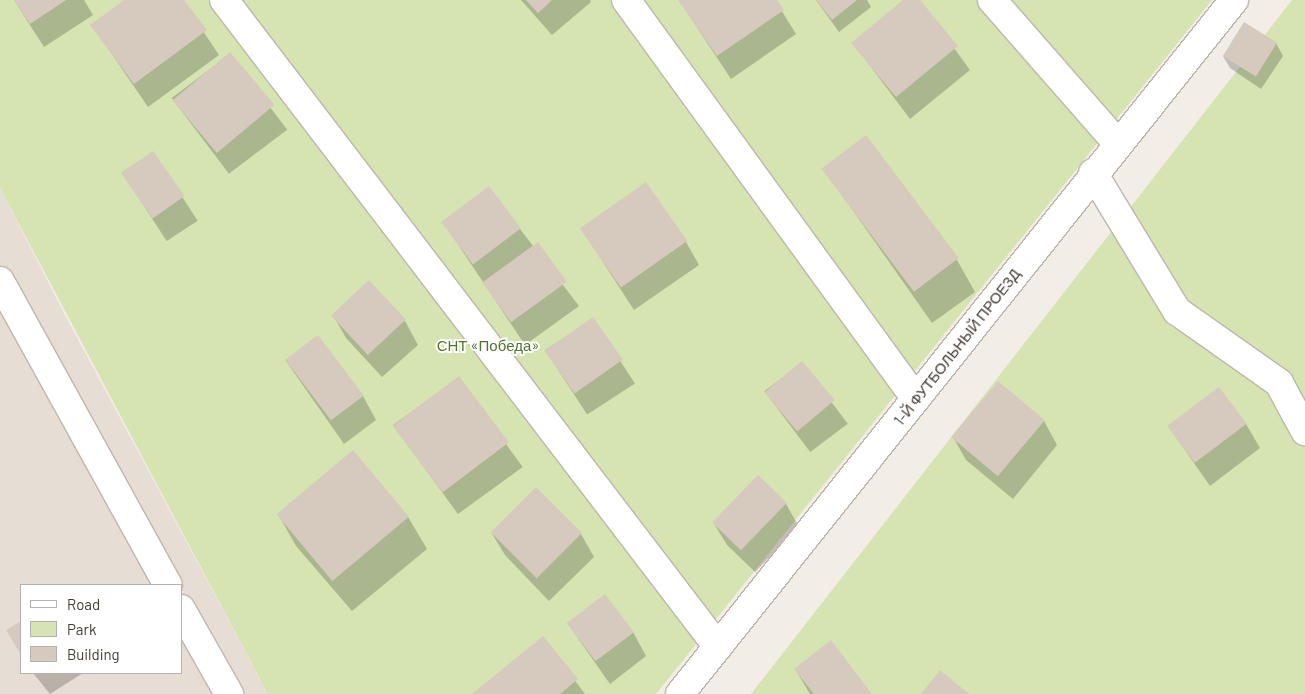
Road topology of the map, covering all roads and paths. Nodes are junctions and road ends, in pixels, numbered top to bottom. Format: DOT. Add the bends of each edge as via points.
graph roads {
  1 [pos="224,0"];
  2 [pos="626,0"];
  3 [pos="992,0"];
  4 [pos="1234,0"];
  5 [pos="1118,144"];
  6 [pos="1093,173"];
  7 [pos="0,280"];
  8 [pos="916,399"];
  9 [pos="1305,431"];
  10 [pos="167,584"];
  11 [pos="182,612"];
  12 [pos="718,647"];
  13 [pos="229,694"];
  14 [pos="680,694"];
  1 -- 12 [label="street"];
  2 -- 8 [label="street"];
  3 -- 5 [label="street"];
  4 -- 5 [label="street, 1-Й ФУТБОЛЬНЫЙ ПРОЕЗД"];
  5 -- 6 [label="street, 1-Й ФУТБОЛЬНЫЙ ПРОЕЗД"];
  6 -- 8 [label="street, 1-Й ФУТБОЛЬНЫЙ ПРОЕЗД"];
  6 -- 9 [label="street" via="1178,311 1279,383"];
  7 -- 10 [label="street"];
  8 -- 12 [label="street, 1-Й ФУТБОЛЬНЫЙ ПРОЕЗД"];
  11 -- 13 [label="street"];
  12 -- 14 [label="street, 1-Й ФУТБОЛЬНЫЙ ПРОЕЗД"];
}
